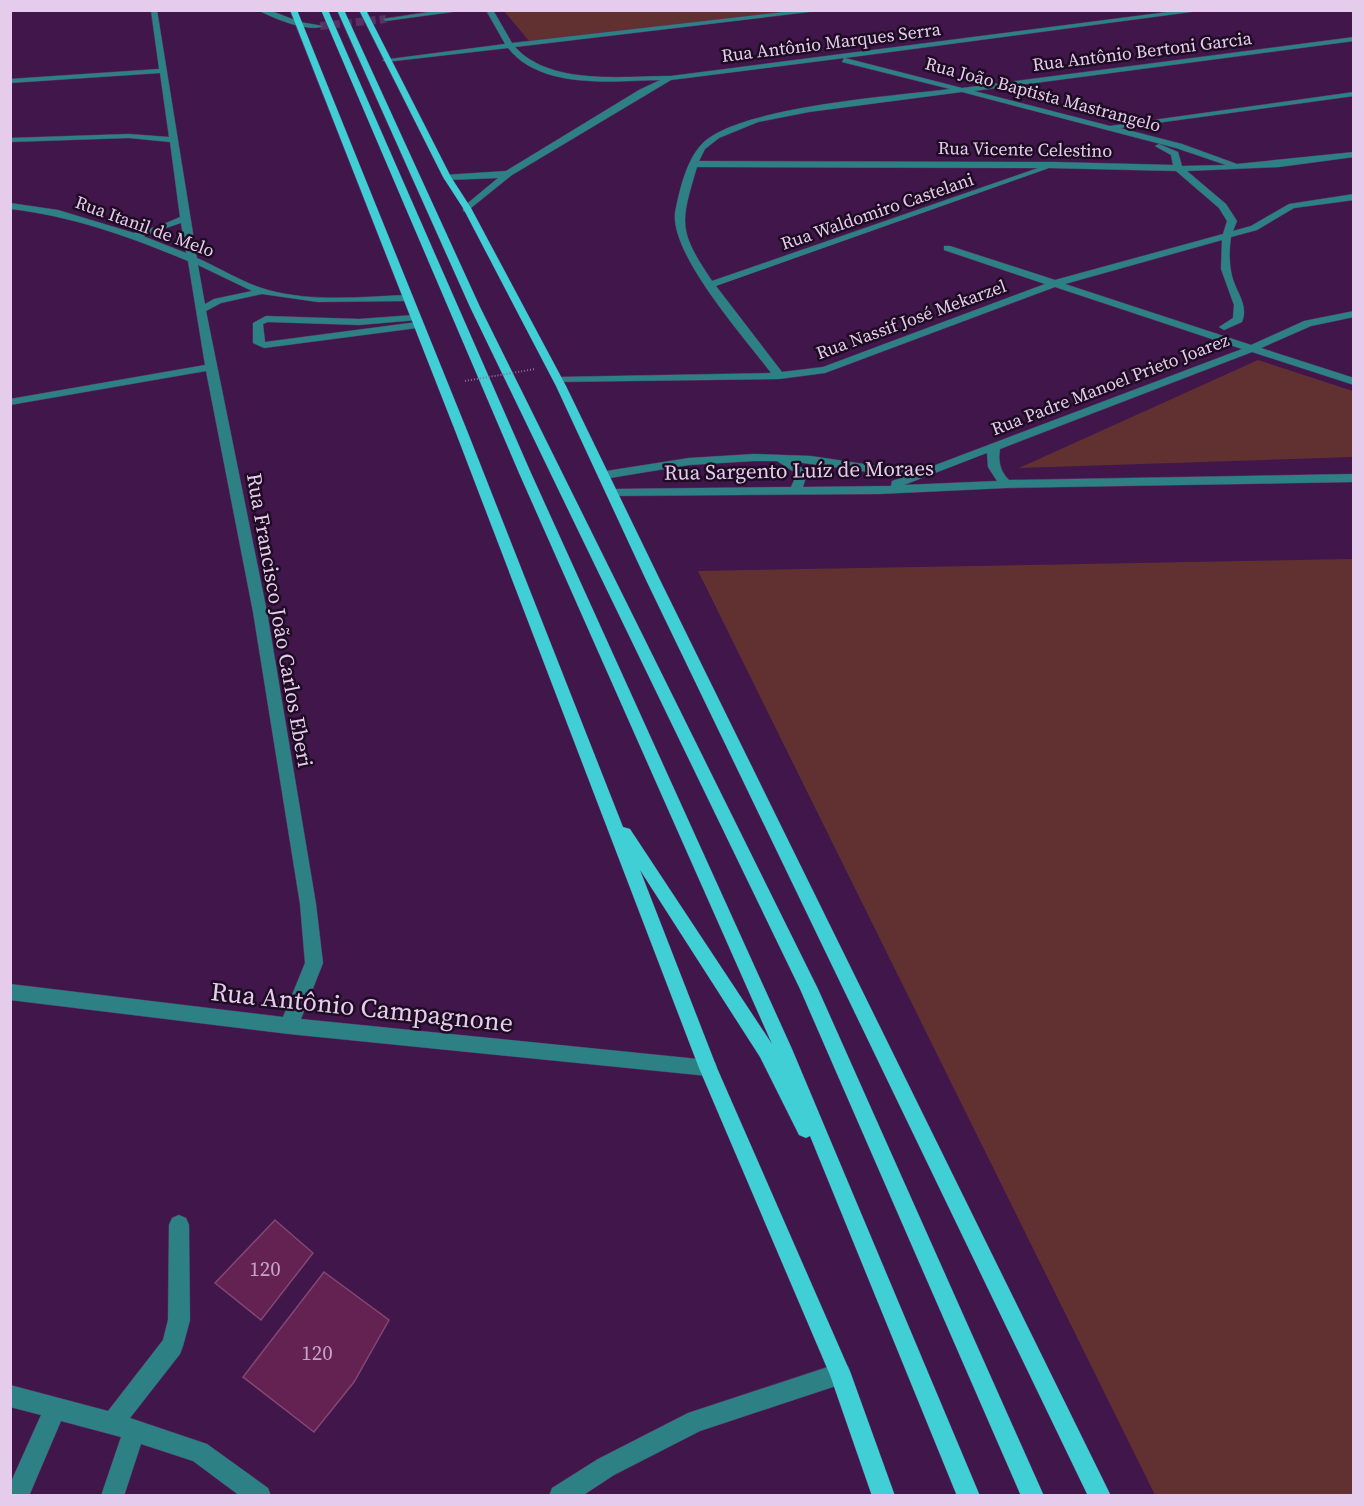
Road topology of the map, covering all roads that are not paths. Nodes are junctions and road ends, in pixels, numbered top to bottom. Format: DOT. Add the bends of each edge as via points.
graph roads {
  1 [pos="154,10"];
  2 [pos="261,10"];
  3 [pos="340,10"];
  4 [pos="362,10"];
  5 [pos="406,10"];
  6 [pos="464,10"];
  7 [pos="489,10"];
  8 [pos="823,10"];
  9 [pos="1203,10"];
  10 [pos="295,19"];
  11 [pos="321,19"];
  12 [pos="1353,39"];
  13 [pos="511,46"];
  14 [pos="837,57"];
  15 [pos="386,60"];
  16 [pos="162,71"];
  17 [pos="602,78"];
  18 [pos="671,78"];
  19 [pos="10,81"];
  20 [pos="1020,83"];
  21 [pos="963,90"];
  22 [pos="640,93"];
  23 [pos="1353,94"];
  24 [pos="1009,102"];
  25 [pos="1197,116"];
  26 [pos="171,124"];
  27 [pos="1108,127"];
  28 [pos="129,136"];
  29 [pos="1137,136"];
  30 [pos="1151,139"];
  31 [pos="10,140"];
  32 [pos="174,140"];
  33 [pos="1353,154"];
  34 [pos="694,164"];
  35 [pos="953,165"];
  36 [pos="1054,165"];
  37 [pos="1239,167"];
  38 [pos="1178,168"];
  39 [pos="509,173"];
  40 [pos="447,177"];
  41 [pos="993,188"];
  42 [pos="1353,197"];
  43 [pos="10,206"];
  44 [pos="466,209"];
  45 [pos="185,218"];
  46 [pos="1226,235"];
  47 [pos="132,236"];
  48 [pos="947,248"];
  49 [pos="193,260"];
  50 [pos="1056,283"];
  51 [pos="710,285"];
  52 [pos="264,291"];
  53 [pos="406,298"];
  54 [pos="201,310"];
  55 [pos="1353,314"];
  56 [pos="416,322"];
  57 [pos="1224,327"];
  58 [pos="1253,348"];
  59 [pos="211,367"];
  60 [pos="779,376"];
  61 [pos="558,380"];
  62 [pos="1353,382"];
  63 [pos="10,402"];
  64 [pos="994,447"];
  65 [pos="778,457"];
  66 [pos="676,462"];
  67 [pos="604,475"];
  68 [pos="920,475"];
  69 [pos="1353,478"];
  70 [pos="985,484"];
  71 [pos="1006,484"];
  72 [pos="796,490"];
  73 [pos="879,490"];
  74 [pos="660,491"];
  75 [pos="613,493"];
  76 [pos="607,808"];
  77 [pos="10,992"];
  78 [pos="289,1026"];
  79 [pos="708,1068"];
  80 [pos="844,1196"];
  81 [pos="179,1225"];
  82 [pos="840,1374"];
  83 [pos="10,1396"];
  84 [pos="55,1408"];
  85 [pos="112,1423"];
  86 [pos="135,1430"];
  87 [pos="18,1496"];
  88 [pos="112,1496"];
  89 [pos="260,1496"];
  90 [pos="560,1496"];
  91 [pos="884,1496"];
  92 [pos="969,1496"];
  93 [pos="1033,1496"];
  94 [pos="1100,1496"];
  1 -- 16 [label="street, Rua Francisco João Carlos Eberi"];
  2 -- 10 [label="street"];
  3 -- 93 [label="main road" via="475,307 809,989"];
  4 -- 15 [label="main road"];
  5 -- 6 [label="street" via="384,16"];
  7 -- 13 [label="street, Rua Antônio Marques Serra"];
  8 -- 13 [label="street"];
  9 -- 14 [label="street, Rua Antônio Marques Serra"];
  10 -- 11 [label="street"];
  10 -- 53 [label="main road"];
  11 -- 80 [label="main road" via="783,1050"];
  12 -- 20 [label="street, Rua Antônio Bertoni Garcia"];
  13 -- 15 [label="street"];
  13 -- 17 [label="street, Rua Antônio Marques Serra" via="525,61 547,69"];
  14 -- 18 [label="street, Rua Antônio Marques Serra"];
  14 -- 21 [label="street, Rua João Baptista Mastrangelo"];
  15 -- 40 [label="main road"];
  16 -- 19 [label="street"];
  16 -- 26 [label="street, Rua Francisco João Carlos Eberi"];
  17 -- 18 [label="street, Rua Antônio Marques Serra"];
  17 -- 22 [label="street" via="632,85"];
  18 -- 22 [label="street"];
  20 -- 21 [label="street, Rua Antônio Bertoni Garcia"];
  20 -- 24 [label="street" via="1004,93"];
  21 -- 24 [label="street, Rua João Baptista Mastrangelo"];
  21 -- 34 [label="street, Rua Antônio Bertoni Garcia" via="763,118 706,144"];
  22 -- 39 [label="street"];
  23 -- 25 [label="street"];
  24 -- 27 [label="street, Rua João Baptista Mastrangelo"];
  25 -- 27 [label="street"];
  25 -- 30 [label="street" via="1159,126"];
  26 -- 28 [label="street"];
  26 -- 32 [label="street, Rua Francisco João Carlos Eberi"];
  27 -- 29 [label="street, Rua João Baptista Mastrangelo"];
  28 -- 31 [label="street"];
  28 -- 32 [label="street"];
  29 -- 30 [label="street, Rua João Baptista Mastrangelo"];
  29 -- 38 [label="street" via="1175,154"];
  30 -- 37 [label="street, Rua João Baptista Mastrangelo"];
  32 -- 45 [label="street, Rua Francisco João Carlos Eberi"];
  33 -- 37 [label="street, Rua Vicente Celestino"];
  34 -- 35 [label="street, Rua Vicente Celestino"];
  34 -- 51 [label="street, Rua Antônio Bertoni Garcia" via="679,212 679,225"];
  35 -- 36 [label="street, Rua Vicente Celestino"];
  35 -- 41 [label="street" via="983,175"];
  36 -- 38 [label="street, Rua Vicente Celestino"];
  36 -- 41 [label="street, Rua Waldomiro Castelani"];
  37 -- 38 [label="street, Rua Vicente Celestino"];
  38 -- 46 [label="street" via="1223,206 1232,221"];
  39 -- 40 [label="street"];
  39 -- 44 [label="street"];
  40 -- 44 [label="main road"];
  41 -- 51 [label="street, Rua Waldomiro Castelani"];
  42 -- 46 [label="street, Rua Nassif José Mekarzel" via="1292,206 1267,222"];
  43 -- 47 [label="street, Rua Itanil de Melo" via="78,217"];
  44 -- 61 [label="main road"];
  45 -- 47 [label="street"];
  45 -- 49 [label="street, Rua Francisco João Carlos Eberi"];
  46 -- 50 [label="street, Rua Nassif José Mekarzel"];
  46 -- 57 [label="street" via="1224,267 1241,305 1238,320"];
  47 -- 49 [label="street, Rua Itanil de Melo"];
  48 -- 50 [label="street"];
  49 -- 52 [label="street, Rua Itanil de Melo"];
  49 -- 54 [label="street, Rua Francisco João Carlos Eberi"];
  50 -- 58 [label="street"];
  50 -- 60 [label="street, Rua Nassif José Mekarzel" via="825,370"];
  51 -- 60 [label="street, Rua Antônio Bertoni Garcia"];
  52 -- 53 [label="street, Rua Itanil de Melo" via="336,302"];
  52 -- 54 [label="street, Rua Itanil de Melo" via="218,301"];
  53 -- 56 [label="main road"];
  54 -- 59 [label="street, Rua Francisco João Carlos Eberi"];
  55 -- 58 [label="street, Rua Padre Manoel Prieto Joarez" via="1308,323"];
  56 -- 56 [label="street" via="266,319 258,323 258,343"];
  56 -- 76 [label="main road"];
  58 -- 62 [label="street"];
  58 -- 64 [label="street, Rua Padre Manoel Prieto Joarez"];
  59 -- 63 [label="street"];
  59 -- 78 [label="street, Rua Francisco João Carlos Eberi" via="260,612 308,904 314,963"];
  60 -- 61 [label="street, Rua Nassif José Mekarzel"];
  61 -- 67 [label="main road"];
  64 -- 68 [label="street, Rua Padre Manoel Prieto Joarez"];
  64 -- 71 [label="street" via="992,463"];
  65 -- 66 [label="street, Rua Sargento Luíz de Moraes"];
  65 -- 68 [label="street, Rua Sargento Luíz de Moraes"];
  65 -- 72 [label="street" via="801,472"];
  66 -- 67 [label="street, Rua Sargento Luíz de Moraes"];
  66 -- 74 [label="street" via="653,474 652,485"];
  67 -- 75 [label="main road"];
  68 -- 70 [label="street, Rua Sargento Luíz de Moraes"];
  68 -- 73 [label="street, Rua Padre Manoel Prieto Joarez"];
  69 -- 71 [label="street, Rua Sargento Luíz de Moraes"];
  70 -- 71 [label="street, Rua Sargento Luíz de Moraes"];
  70 -- 73 [label="street, Rua Sargento Luíz de Moraes"];
  72 -- 73 [label="street, Rua Sargento Luíz de Moraes"];
  72 -- 74 [label="street, Rua Sargento Luíz de Moraes"];
  74 -- 75 [label="street, Rua Sargento Luíz de Moraes"];
  75 -- 94 [label="main road"];
  76 -- 79 [label="main road"];
  76 -- 80 [label="main road" via="766,1051"];
  77 -- 78 [label="street, Rua Antônio Campagnone"];
  78 -- 79 [label="street, Rua Antônio Campagnone"];
  79 -- 82 [label="main road"];
  80 -- 92 [label="main road"];
  81 -- 85 [label="street" via="179,1320 172,1346"];
  82 -- 90 [label="street" via="696,1420"];
  82 -- 91 [label="main road"];
  83 -- 84 [label="street"];
  84 -- 85 [label="street"];
  84 -- 87 [label="street"];
  85 -- 86 [label="street"];
  86 -- 88 [label="street"];
  86 -- 89 [label="street" via="199,1452"];
}
